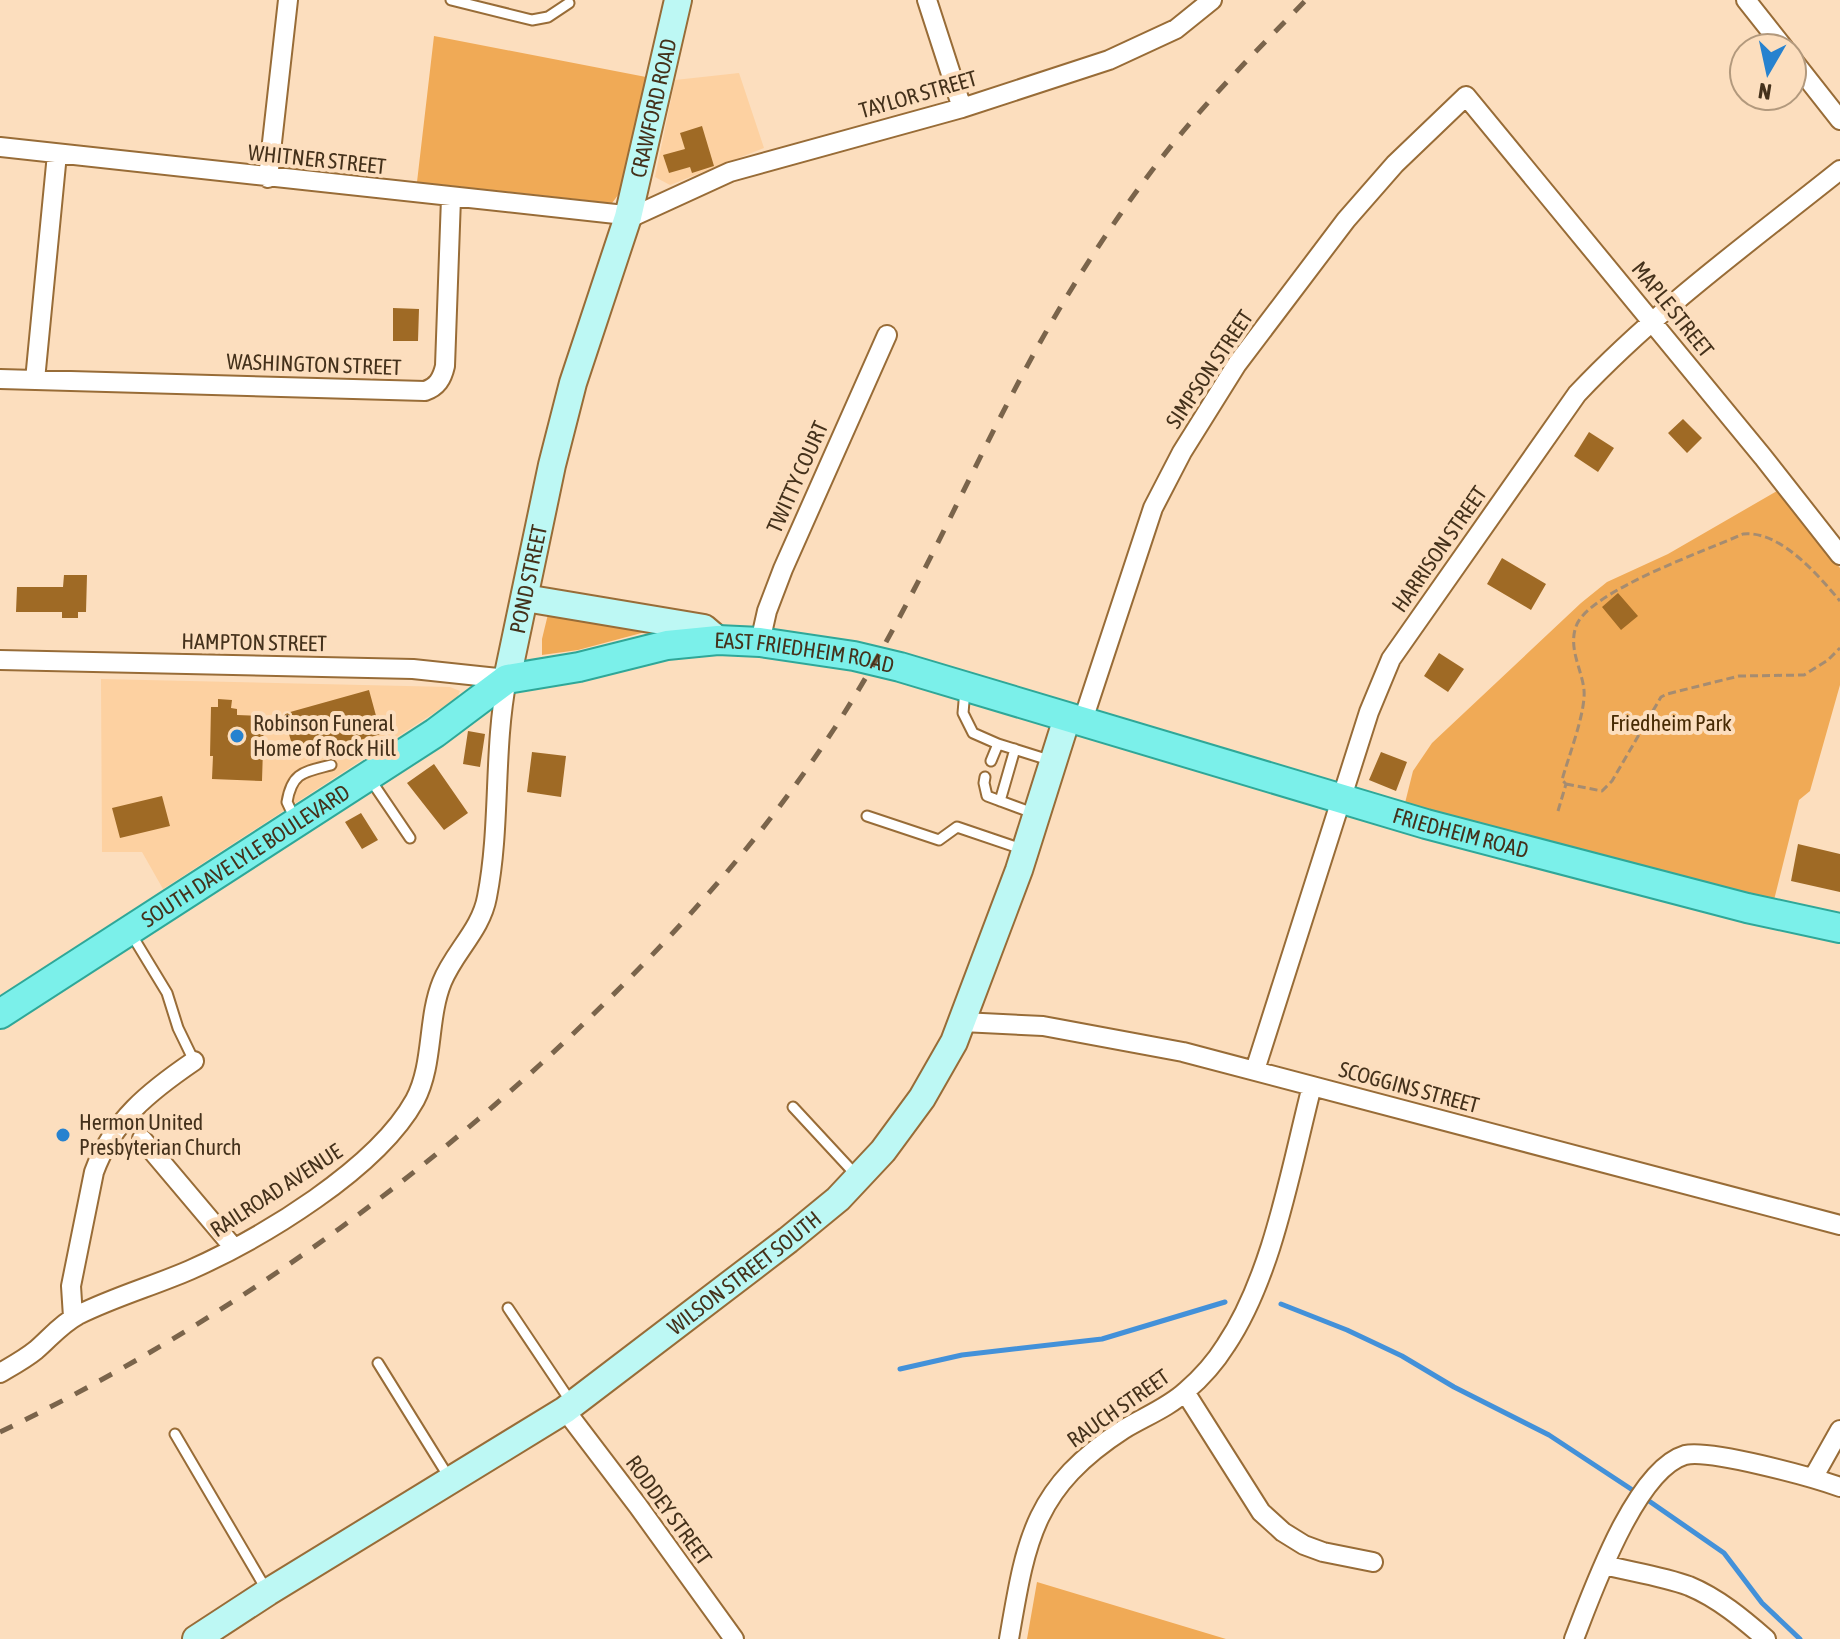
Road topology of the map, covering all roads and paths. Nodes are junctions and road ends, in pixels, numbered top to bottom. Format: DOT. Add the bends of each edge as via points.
graph roads {
  1 [pos="288,0"];
  2 [pos="451,0"];
  3 [pos="678,0"];
  4 [pos="927,0"];
  5 [pos="1212,0"];
  6 [pos="1746,0"];
  7 [pos="569,3"];
  8 [pos="1771,32"];
  9 [pos="1808,79"];
  10 [pos="1466,96"];
  11 [pos="962,108"];
  12 [pos="1840,120"];
  13 [pos="0,147"];
  14 [pos="57,154"];
  15 [pos="1840,170"];
  16 [pos="268,178"];
  17 [pos="451,198"];
  18 [pos="628,217"];
  19 [pos="1652,321"];
  20 [pos="887,335"];
  21 [pos="0,379"];
  22 [pos="35,380"];
  23 [pos="1840,555"];
  24 [pos="525,598"];
  25 [pos="1840,601"];
  26 [pos="718,640"];
  27 [pos="760,642"];
  28 [pos="1840,648"];
  29 [pos="0,660"];
  30 [pos="507,679"];
  31 [pos="966,688"];
  32 [pos="1074,721"];
  33 [pos="998,744"];
  34 [pos="1015,749"];
  35 [pos="991,761"];
  36 [pos="1053,761"];
  37 [pos="331,765"];
  38 [pos="368,776"];
  39 [pos="985,777"];
  40 [pos="1566,784"];
  41 [pos="1342,800"];
  42 [pos="1000,801"];
  43 [pos="1558,811"];
  44 [pos="1037,814"];
  45 [pos="867,816"];
  46 [pos="297,822"];
  47 [pos="410,838"];
  48 [pos="1025,850"];
  49 [pos="1835,929"];
  50 [pos="130,930"];
  51 [pos="464,945"];
  52 [pos="0,1014"];
  53 [pos="962,1022"];
  54 [pos="194,1061"];
  55 [pos="1255,1070"];
  56 [pos="1312,1086"];
  57 [pos="793,1107"];
  58 [pos="142,1139"];
  59 [pos="858,1178"];
  60 [pos="1840,1225"];
  61 [pos="234,1248"];
  62 [pos="508,1308"];
  63 [pos="73,1317"];
  64 [pos="378,1363"];
  65 [pos="0,1373"];
  66 [pos="1185,1392"];
  67 [pos="569,1407"];
  68 [pos="1840,1430"];
  69 [pos="175,1434"];
  70 [pos="1813,1478"];
  71 [pos="452,1481"];
  72 [pos="1840,1487"];
  73 [pos="1373,1562"];
  74 [pos="1604,1565"];
  75 [pos="268,1592"];
  76 [pos="196,1639"];
  77 [pos="734,1639"];
  78 [pos="1009,1639"];
  79 [pos="1574,1639"];
  80 [pos="1766,1639"];
  1 -- 16 [label="street"];
  2 -- 7 [label="lane" via="532,20"];
  3 -- 18 [label="street, CRAWFORD ROAD"];
  4 -- 11 [label="street"];
  5 -- 11 [label="street, TAYLOR STREET" via="1176,29 1132,51"];
  6 -- 8 [label="street"];
  9 -- 12 [label="street"];
  10 -- 19 [label="street, MAPLE STREET"];
  10 -- 32 [label="street, SIMPSON STREET" via="1346,220 1237,364 1153,508"];
  11 -- 18 [label="street, TAYLOR STREET" via="730,172"];
  13 -- 14 [label="street, WHITNER STREET"];
  14 -- 16 [label="street, WHITNER STREET"];
  14 -- 22 [label="street"];
  15 -- 19 [label="street, HARRISON STREET"];
  16 -- 17 [label="street, WHITNER STREET"];
  17 -- 18 [label="street, WHITNER STREET"];
  17 -- 22 [label="street, WASHINGTON STREET" via="445,366 434,388"];
  18 -- 24 [label="street, POND STREET" via="573,383"];
  19 -- 23 [label="street, MAPLE STREET"];
  19 -- 41 [label="street, HARRISON STREET" via="1577,394 1391,659"];
  20 -- 27 [label="street, TWITTY COURT" via="783,569"];
  21 -- 22 [label="street, WASHINGTON STREET"];
  24 -- 26 [label="street, EAST FRIEDHEIM ROAD" via="704,628"];
  24 -- 30 [label="street, POND STREET"];
  25 -- 40 [label="path" via="1787,548 1752,533 1610,593 1577,623 1574,643 1584,690 1562,780"];
  26 -- 27 [label="main road, EAST FRIEDHEIM ROAD"];
  26 -- 30 [label="main road, SOUTH DAVE LYLE BOULEVARD" via="667,645"];
  27 -- 31 [label="main road, EAST FRIEDHEIM ROAD" via="854,656"];
  28 -- 40 [label="path" via="1804,675 1739,676 1667,694 1602,791"];
  29 -- 30 [label="street, HAMPTON STREET" via="413,669"];
  30 -- 38 [label="main road, SOUTH DAVE LYLE BOULEVARD"];
  30 -- 51 [label="street, POND STREET" via="498,729 487,900"];
  31 -- 32 [label="main road, EAST FRIEDHEIM ROAD"];
  31 -- 33 [label="lane" via="963,713 973,733"];
  32 -- 36 [label="street, WILSON STREET SOUTH"];
  32 -- 41 [label="main road, FRIEDHEIM ROAD"];
  33 -- 34 [label="lane"];
  33 -- 35 [label="lane"];
  34 -- 36 [label="lane"];
  34 -- 42 [label="lane"];
  36 -- 44 [label="street, WILSON STREET SOUTH"];
  37 -- 46 [label="lane" via="300,772 293,781 287,802"];
  38 -- 46 [label="main road, SOUTH DAVE LYLE BOULEVARD"];
  38 -- 47 [label="lane"];
  39 -- 42 [label="lane" via="987,796"];
  40 -- 43 [label="path"];
  41 -- 49 [label="main road, FRIEDHEIM ROAD"];
  41 -- 55 [label="street, HARRISON STREET"];
  42 -- 44 [label="lane"];
  44 -- 48 [label="street, WILSON STREET SOUTH"];
  45 -- 48 [label="lane" via="939,840 957,827"];
  46 -- 50 [label="main road, SOUTH DAVE LYLE BOULEVARD"];
  48 -- 53 [label="street, WILSON STREET SOUTH"];
  50 -- 52 [label="main road, SOUTH DAVE LYLE BOULEVARD"];
  50 -- 54 [label="lane" via="167,993"];
  51 -- 61 [label="street, RAILROAD AVENUE" via="437,996 423,1079 397,1127 360,1166"];
  53 -- 55 [label="street, SCOGGINS STREET" via="1058,1028"];
  53 -- 59 [label="street, WILSON STREET SOUTH" via="922,1098"];
  54 -- 63 [label="street" via="136,1104 100,1156 71,1286"];
  55 -- 56 [label="street, SCOGGINS STREET"];
  56 -- 60 [label="street, SCOGGINS STREET"];
  56 -- 66 [label="street, RAUCH STREET" via="1272,1237 1244,1314 1225,1347"];
  57 -- 59 [label="lane"];
  58 -- 61 [label="street"];
  59 -- 67 [label="street, WILSON STREET SOUTH" via="788,1240"];
  61 -- 63 [label="street, RAILROAD AVENUE"];
  62 -- 67 [label="lane"];
  63 -- 65 [label="street, RAILROAD AVENUE"];
  64 -- 71 [label="lane"];
  66 -- 73 [label="street" via="1261,1512 1283,1532 1323,1552"];
  66 -- 78 [label="street, RAUCH STREET" via="1110,1439 1068,1472 1052,1494 1031,1534"];
  67 -- 71 [label="street, WILSON STREET SOUTH"];
  67 -- 77 [label="street, RODDEY STREET"];
  68 -- 70 [label="street"];
  69 -- 75 [label="lane"];
  70 -- 72 [label="street"];
  70 -- 74 [label="street" via="1709,1455 1684,1456 1652,1479"];
  71 -- 75 [label="street, WILSON STREET SOUTH"];
  74 -- 79 [label="street"];
  74 -- 80 [label="street" via="1698,1590"];
  75 -- 76 [label="street, WILSON STREET SOUTH"];
}
